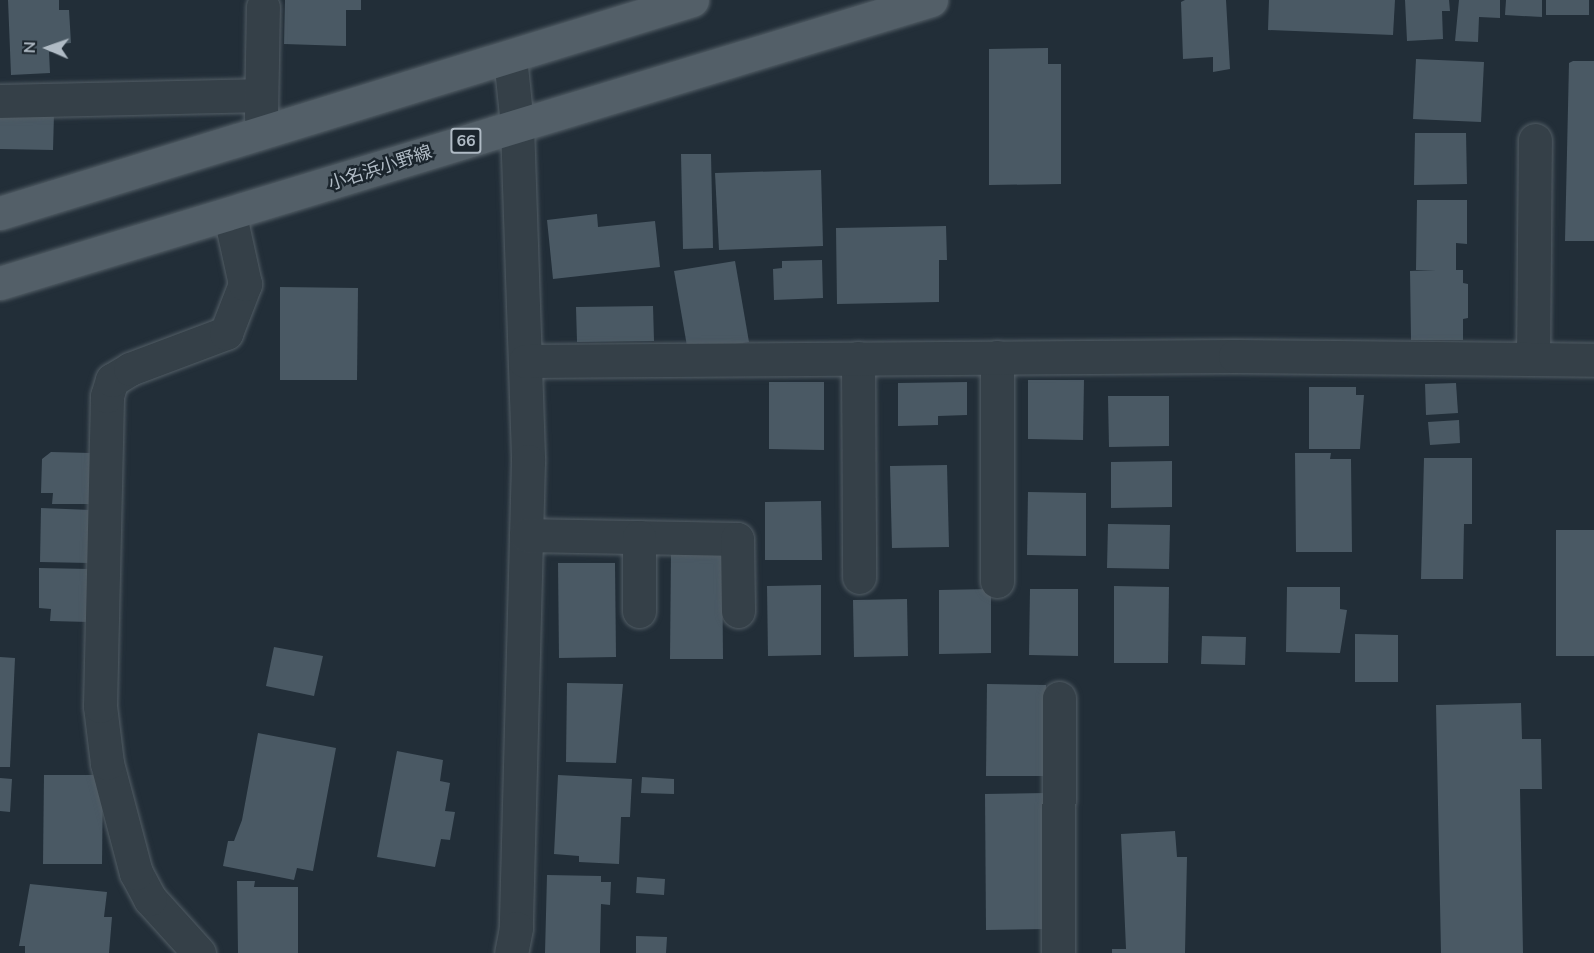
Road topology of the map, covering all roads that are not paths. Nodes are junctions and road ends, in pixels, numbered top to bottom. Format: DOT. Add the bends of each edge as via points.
graph roads {
  1 [pos="692,0"];
  2 [pos="931,0"];
  3 [pos="263,7"];
  4 [pos="510,57"];
  5 [pos="261,94"];
  6 [pos="0,101"];
  7 [pos="518,125"];
  8 [pos="261,131"];
  9 [pos="1535,140"];
  10 [pos="0,213"];
  11 [pos="230,216"];
  12 [pos="0,284"];
  13 [pos="997,357"];
  14 [pos="858,358"];
  15 [pos="1533,359"];
  16 [pos="1594,360"];
  17 [pos="525,361"];
  18 [pos="526,535"];
  19 [pos="639,537"];
  20 [pos="859,577"];
  21 [pos="997,580"];
  22 [pos="639,611"];
  23 [pos="738,611"];
  24 [pos="1059,698"];
  25 [pos="199,953"];
  26 [pos="511,953"];
  27 [pos="1058,953"];
  1 -- 4 [label="main road"];
  2 -- 7 [label="main road, 小名浜小野線 / 66"];
  3 -- 5 [label="street"];
  4 -- 7 [label="street"];
  4 -- 8 [label="main road"];
  5 -- 6 [label="street"];
  5 -- 8 [label="street"];
  7 -- 11 [label="main road, 小名浜小野線 / 66"];
  7 -- 17 [label="street"];
  8 -- 10 [label="main road"];
  9 -- 15 [label="street"];
  11 -- 12 [label="main road, 小名浜小野線 / 66"];
  11 -- 25 [label="street" via="244,284 226,333 130,369 112,380 107,396 100,706 107,764 136,873 150,898"];
  13 -- 14 [label="street"];
  13 -- 15 [label="street"];
  13 -- 21 [label="street"];
  14 -- 17 [label="street"];
  14 -- 20 [label="street"];
  15 -- 16 [label="street"];
  17 -- 18 [label="street"];
  18 -- 19 [label="street"];
  18 -- 26 [label="street" via="516,927"];
  19 -- 22 [label="street"];
  19 -- 23 [label="street" via="737,539"];
  24 -- 27 [label="street"];
}
